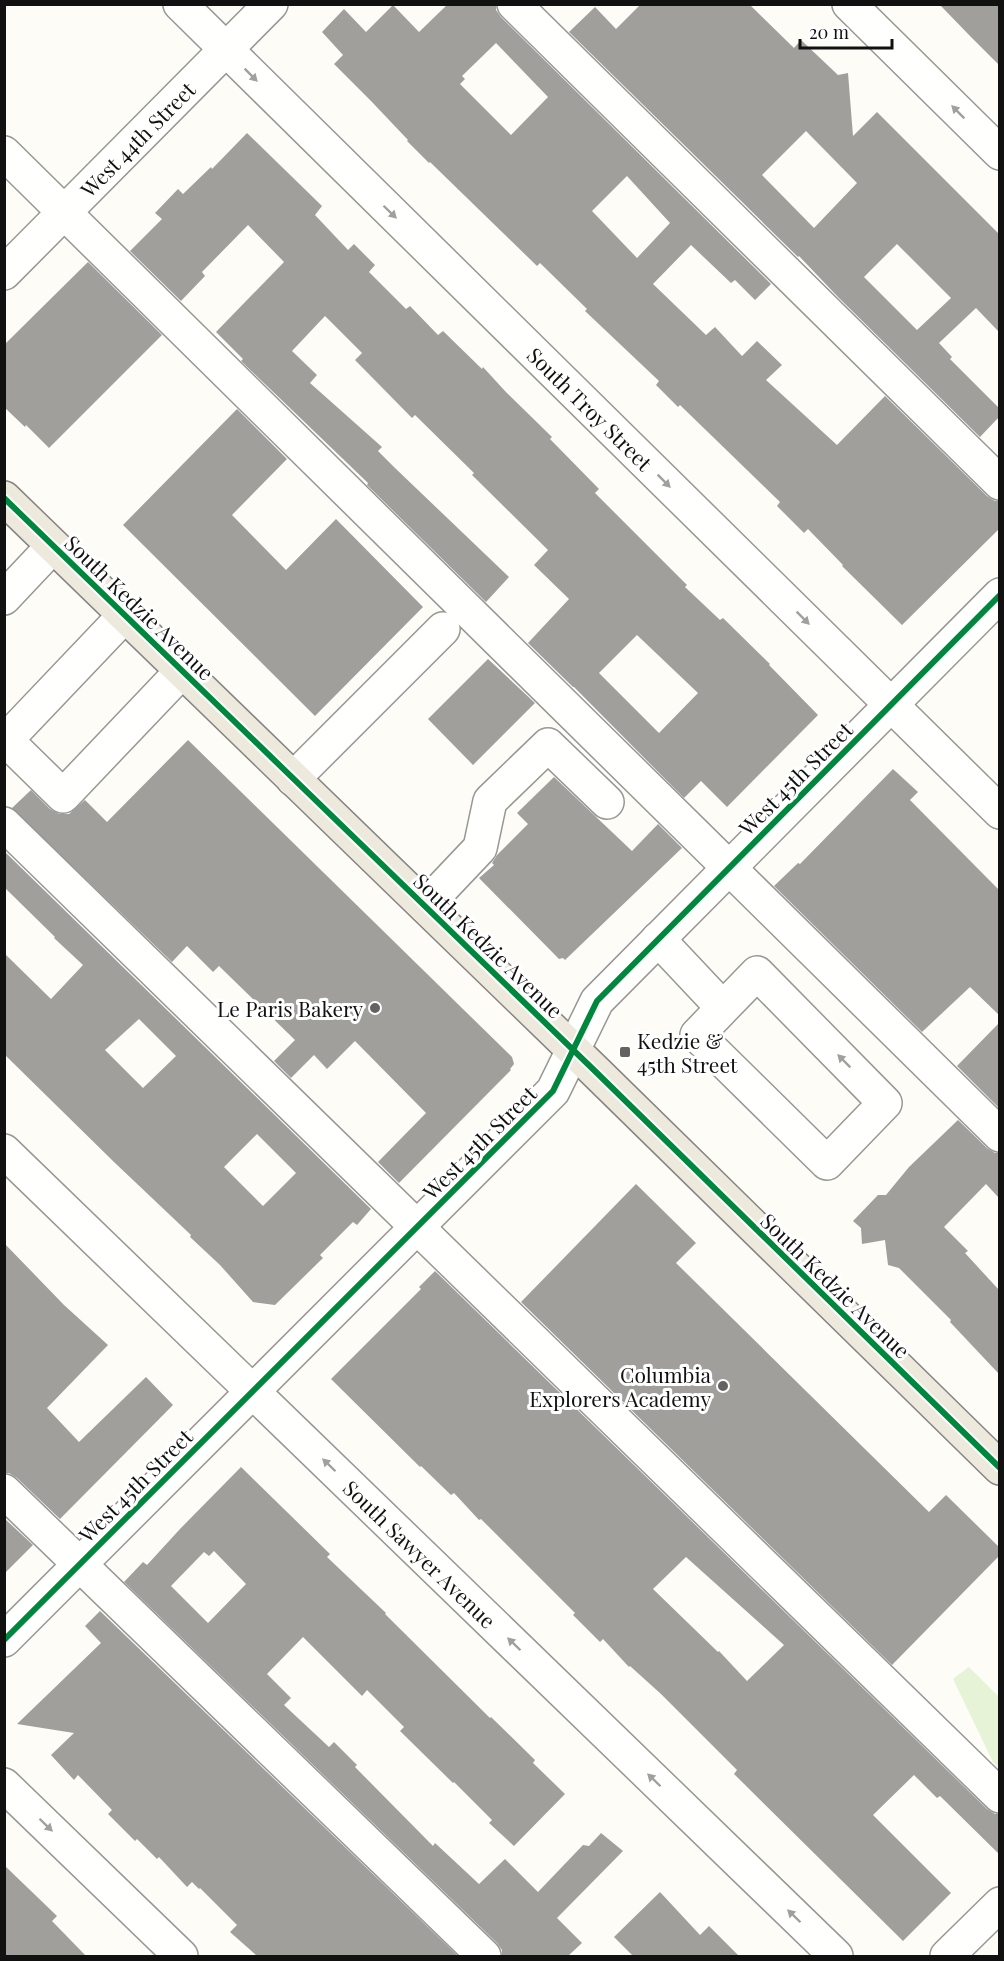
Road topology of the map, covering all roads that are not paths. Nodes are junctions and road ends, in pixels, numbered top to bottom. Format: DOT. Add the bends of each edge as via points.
graph roads {
  1 [pos="180,4"];
  2 [pos="271,4"];
  3 [pos="514,4"];
  4 [pos="849,4"];
  5 [pos="226,50"];
  6 [pos="4,153"];
  7 [pos="999,153"];
  8 [pos="64,212"];
  9 [pos="4,273"];
  10 [pos="999,483"];
  11 [pos="4,498"];
  12 [pos="53,546"];
  13 [pos="999,595"];
  14 [pos="4,598"];
  15 [pos="125,615"];
  16 [pos="443,629"];
  17 [pos="182,671"];
  18 [pos="890,705"];
  19 [pos="293,778"];
  20 [pos="608,802"];
  21 [pos="999,812"];
  22 [pos="4,824"];
  23 [pos="728,868"];
  24 [pos="425,906"];
  25 [pos="658,939"];
  26 [pos="723,1008"];
  27 [pos="573,1050"];
  28 [pos="999,1136"];
  29 [pos="4,1151"];
  30 [pos="417,1227"];
  31 [pos="252,1391"];
  32 [pos="999,1468"];
  33 [pos="4,1491"];
  34 [pos="80,1564"];
  35 [pos="4,1640"];
  36 [pos="4,1785"];
  37 [pos="999,1796"];
  38 [pos="999,1904"];
  39 [pos="181,1956"];
  40 [pos="484,1956"];
  41 [pos="836,1956"];
  42 [pos="947,1956"];
  1 -- 5 [label="street, South Troy Street"];
  2 -- 5 [label="street, West 44th Street"];
  3 -- 10 [label="street"];
  7 -- 4 [label="street, one-way"];
  5 -- 8 [label="street, West 44th Street"];
  5 -- 18 [label="street, South Troy Street, one-way"];
  6 -- 8 [label="street"];
  8 -- 9 [label="street, West 44th Street"];
  8 -- 23 [label="street"];
  11 -- 12 [label="main road, South Kedzie Avenue"];
  12 -- 14 [label="street"];
  12 -- 15 [label="main road, South Kedzie Avenue"];
  13 -- 18 [label="street, West 45th Street"];
  15 -- 17 [label="main road, South Kedzie Avenue"];
  15 -- 17 [label="street" via="6,740 63,796"];
  16 -- 19 [label="street"];
  17 -- 19 [label="main road, South Kedzie Avenue"];
  18 -- 21 [label="street, South Troy Street"];
  18 -- 23 [label="street, West 45th Street"];
  19 -- 24 [label="main road, South Kedzie Avenue"];
  20 -- 24 [label="street" via="548,745 490,801 480,848"];
  22 -- 30 [label="street"];
  23 -- 25 [label="street, West 45th Street"];
  23 -- 28 [label="street"];
  24 -- 27 [label="main road, South Kedzie Avenue"];
  25 -- 26 [label="street"];
  25 -- 27 [label="street, West 45th Street" via="597,1001"];
  26 -- 26 [label="street, one-way" via="697,1035 827,1162 885,1103 757,973"];
  27 -- 30 [label="street, West 45th Street" via="553,1091"];
  27 -- 32 [label="main road, South Kedzie Avenue"];
  29 -- 31 [label="street, South Sawyer Avenue"];
  30 -- 31 [label="street, West 45th Street"];
  30 -- 37 [label="street"];
  31 -- 34 [label="street, West 45th Street"];
  41 -- 31 [label="street, South Sawyer Avenue, one-way"];
  33 -- 34 [label="street"];
  34 -- 35 [label="street, West 45th Street"];
  34 -- 40 [label="street"];
  36 -- 39 [label="street, one-way"];
  38 -- 42 [label="street"];
}
